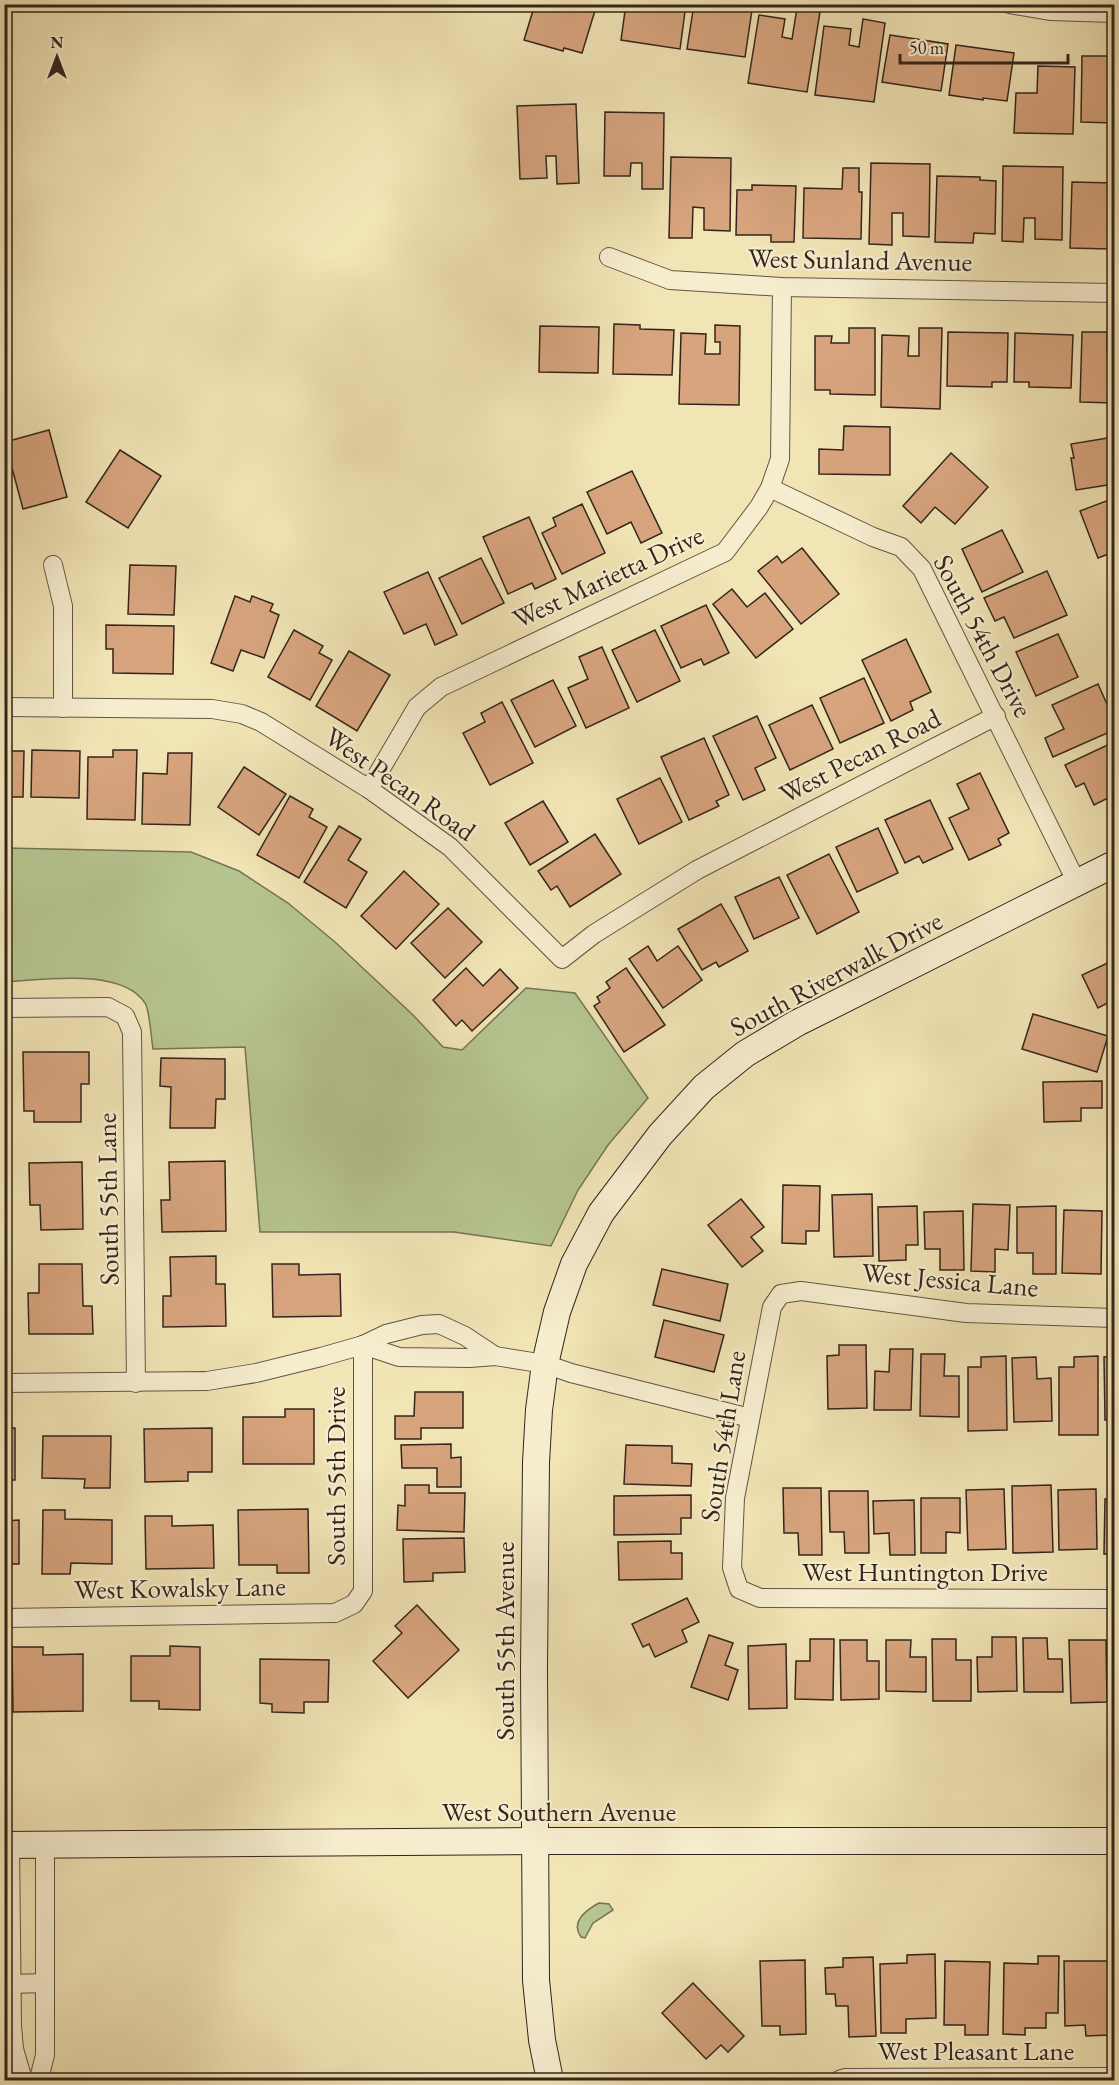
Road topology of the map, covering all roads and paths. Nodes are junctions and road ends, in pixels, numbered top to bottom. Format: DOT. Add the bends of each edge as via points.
graph roads {
  1 [pos="1009,4"];
  2 [pos="1114,13"];
  3 [pos="609,257"];
  4 [pos="782,287"];
  5 [pos="1114,293"];
  6 [pos="770,488"];
  7 [pos="53,565"];
  8 [pos="4,706"];
  9 [pos="63,708"];
  10 [pos="996,716"];
  11 [pos="369,789"];
  12 [pos="1114,864"];
  13 [pos="1077,883"];
  14 [pos="4,1008"];
  15 [pos="601,1213"];
  16 [pos="781,1294"];
  17 [pos="1114,1318"];
  18 [pos="422,1325"];
  19 [pos="363,1345"];
  20 [pos="495,1356"];
  21 [pos="422,1357"];
  22 [pos="545,1364"];
  23 [pos="4,1383"];
  24 [pos="136,1383"];
  25 [pos="750,1418"];
  26 [pos="738,1589"];
  27 [pos="1114,1599"];
  28 [pos="354,1604"];
  29 [pos="4,1618"];
  30 [pos="536,1841"];
  31 [pos="1114,1841"];
  32 [pos="45,1844"];
  33 [pos="7,1845"];
  34 [pos="45,1983"];
  35 [pos="11,1984"];
  36 [pos="1114,2077"];
  37 [pos="917,2079"];
  38 [pos="23,2080"];
  39 [pos="37,2080"];
  40 [pos="550,2080"];
  41 [pos="838,2080"];
  1 -- 2 [label="street" via="1050,11"];
  3 -- 4 [label="street, West Sunland Avenue" via="670,280"];
  4 -- 5 [label="street, West Sunland Avenue"];
  4 -- 6 [label="street, West Marietta Drive" via="780,459"];
  6 -- 10 [label="street, South 54th Drive" via="901,547 922,569"];
  6 -- 11 [label="street, West Marietta Drive" via="725,552 441,687 417,707"];
  7 -- 9 [label="street" via="63,606"];
  8 -- 9 [label="street, West Pecan Road"];
  9 -- 11 [label="street, West Pecan Road" via="212,709 242,714"];
  10 -- 11 [label="street, West Pecan Road" via="697,870 594,934 562,959 450,847"];
  10 -- 13 [label="street, South 54th Drive"];
  12 -- 13 [label="street, South Riverwalk Drive"];
  13 -- 15 [label="street, South Riverwalk Drive" via="797,1023 745,1054 681,1111"];
  14 -- 24 [label="street, South 55th Lane" via="108,1007 125,1016 132,1032"];
  15 -- 22 [label="street, South 55th Avenue" via="574,1264 556,1312"];
  16 -- 17 [label="street, West Jessica Lane" via="801,1291 966,1313"];
  16 -- 25 [label="street, South 54th Lane" via="772,1307"];
  18 -- 19 [label="street" via="386,1334"];
  18 -- 20 [label="street" via="439,1324"];
  18 -- 21 [label="street"];
  19 -- 21 [label="street" via="399,1357"];
  19 -- 24 [label="street" via="207,1382"];
  19 -- 28 [label="street, South 55th Drive" via="363,1591"];
  20 -- 21 [label="street"];
  20 -- 22 [label="street"];
  22 -- 25 [label="street"];
  22 -- 30 [label="street, South 55th Avenue" via="536,1462"];
  23 -- 24 [label="street"];
  25 -- 26 [label="street, South 54th Lane" via="735,1498 732,1568"];
  26 -- 27 [label="street, West Huntington Drive" via="760,1598"];
  28 -- 29 [label="street, West Kowalsky Lane" via="335,1613"];
  30 -- 31 [label="street, West Southern Avenue"];
  30 -- 32 [label="street, West Southern Avenue"];
  30 -- 40 [label="street, South 55th Avenue" via="536,1980"];
  32 -- 33 [label="street, West Southern Avenue"];
  32 -- 34 [label="street"];
  33 -- 35 [label="street"];
  34 -- 35 [label="street"];
  34 -- 39 [label="street" via="45,2055"];
  35 -- 38 [label="street" via="14,2049"];
  36 -- 37 [label="street, West Pleasant Lane"];
  37 -- 41 [label="street, West Pleasant Lane"];
}
